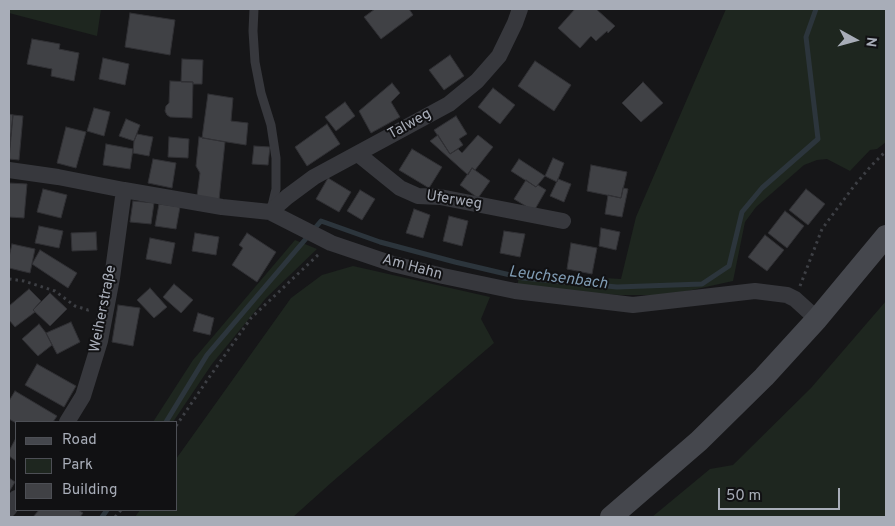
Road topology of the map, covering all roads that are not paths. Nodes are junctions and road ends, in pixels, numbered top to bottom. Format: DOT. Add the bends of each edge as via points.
graph roads {
  1 [pos="254,9"];
  2 [pos="520,9"];
  3 [pos="358,154"];
  4 [pos="9,170"];
  5 [pos="124,190"];
  6 [pos="270,212"];
  7 [pos="563,221"];
  8 [pos="886,236"];
  9 [pos="817,319"];
  10 [pos="68,421"];
  11 [pos="611,517"];
  1 -- 6 [label="lane" via="255,62 276,158 276,189"];
  2 -- 3 [label="street, Talweg" via="499,56 477,81 449,104"];
  3 -- 6 [label="street, Talweg" via="314,177"];
  3 -- 7 [label="street, Uferweg" via="400,188 418,196"];
  4 -- 5 [label="street, Am Hahn"];
  5 -- 6 [label="street, Am Hahn"];
  5 -- 10 [label="street, Weiherstraße" via="100,341 83,396"];
  6 -- 9 [label="street, Am Hahn" via="326,240 392,264 515,291 633,304 755,291 796,298"];
  8 -- 9 [label="main road"];
  9 -- 11 [label="main road" via="699,441"];
}
